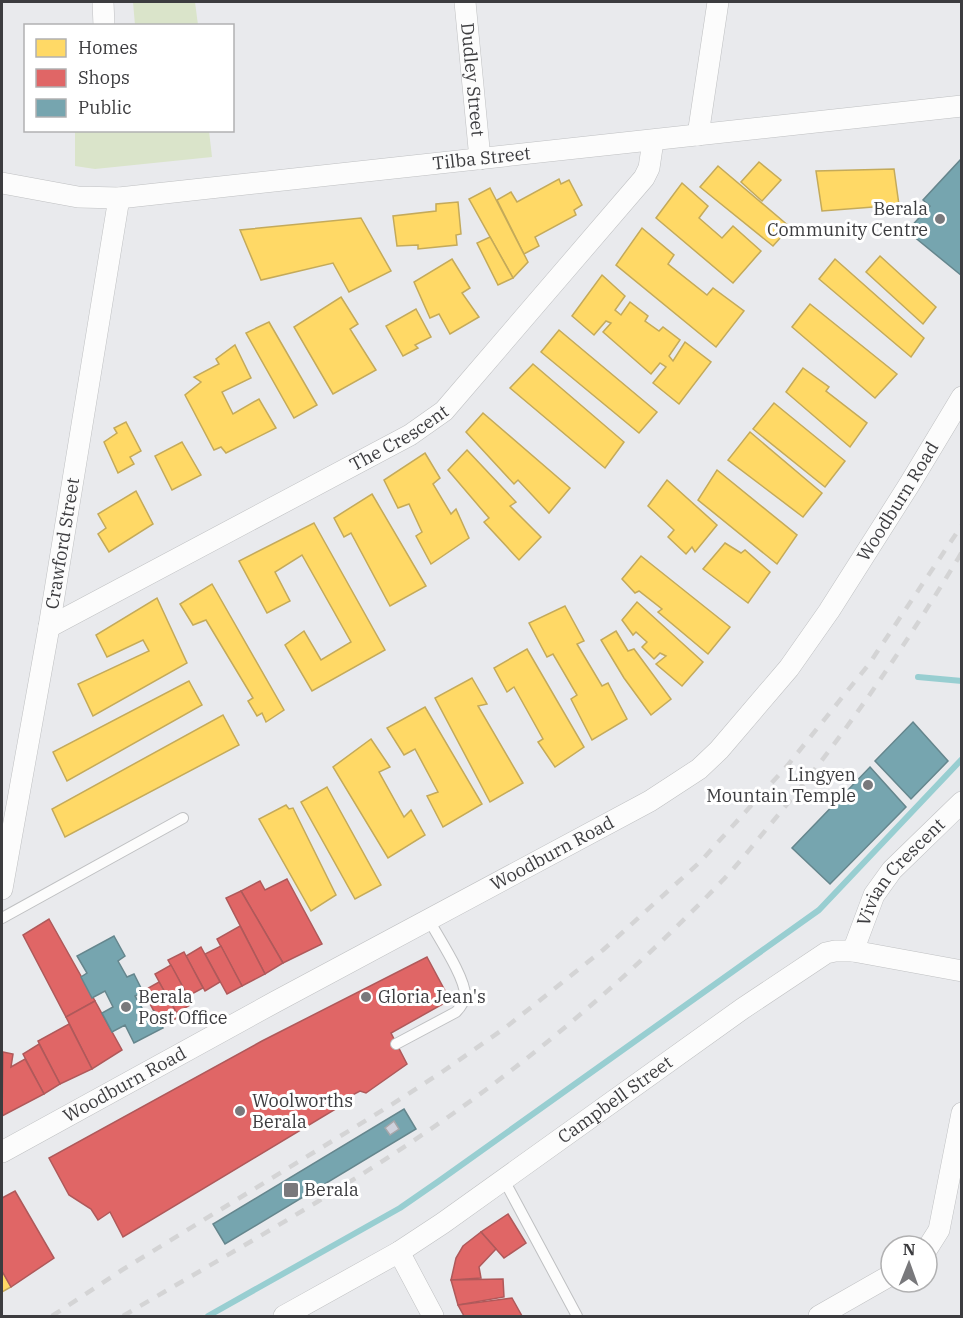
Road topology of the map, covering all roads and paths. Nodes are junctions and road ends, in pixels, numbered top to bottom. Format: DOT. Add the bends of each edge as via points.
graph roads {
  1 [pos="102,2"];
  2 [pos="465,2"];
  3 [pos="718,2"];
  4 [pos="104,24"];
  5 [pos="962,106"];
  6 [pos="698,135"];
  7 [pos="653,141"];
  8 [pos="480,159"];
  9 [pos="2,183"];
  10 [pos="119,198"];
  11 [pos="962,397"];
  12 [pos="48,627"];
  13 [pos="962,802"];
  14 [pos="183,818"];
  15 [pos="2,889"];
  16 [pos="2,918"];
  17 [pos="429,920"];
  18 [pos="853,951"];
  19 [pos="962,971"];
  20 [pos="396,1044"];
  21 [pos="962,1113"];
  22 [pos="2,1152"];
  23 [pos="504,1180"];
  24 [pos="936,1234"];
  25 [pos="399,1252"];
  26 [pos="879,1282"];
  27 [pos="284,1317"];
  28 [pos="434,1317"];
  29 [pos="577,1317"];
  30 [pos="819,1317"];
  1 -- 4 [label="street"];
  2 -- 8 [label="street, Dudley Street"];
  3 -- 6 [label="street"];
  5 -- 6 [label="street, Tilba Street"];
  6 -- 7 [label="street, Tilba Street"];
  7 -- 8 [label="street, Tilba Street"];
  7 -- 12 [label="street, The Crescent" via="644,178 444,411 410,435"];
  8 -- 10 [label="street, Tilba Street"];
  9 -- 10 [label="street, Tilba Street" via="78,197"];
  10 -- 12 [label="street, Crawford Street"];
  11 -- 17 [label="street, Woodburn Road" via="829,611 789,668 719,750 684,780 650,801"];
  12 -- 15 [label="street, Crawford Street"];
  13 -- 18 [label="street, Vivian Crescent" via="892,870 874,895"];
  14 -- 16 [label="lane"];
  17 -- 20 [label="lane" via="462,981 464,1000 456,1012"];
  17 -- 22 [label="street, Woodburn Road"];
  18 -- 19 [label="street, Campbell Street"];
  18 -- 23 [label="street, Campbell Street" via="835,951 817,958"];
  21 -- 24 [label="street"];
  23 -- 25 [label="street, Campbell Street"];
  23 -- 29 [label="lane"];
  25 -- 27 [label="street, Campbell Street"];
  25 -- 28 [label="street"];
  26 -- 30 [label="street"];
}
